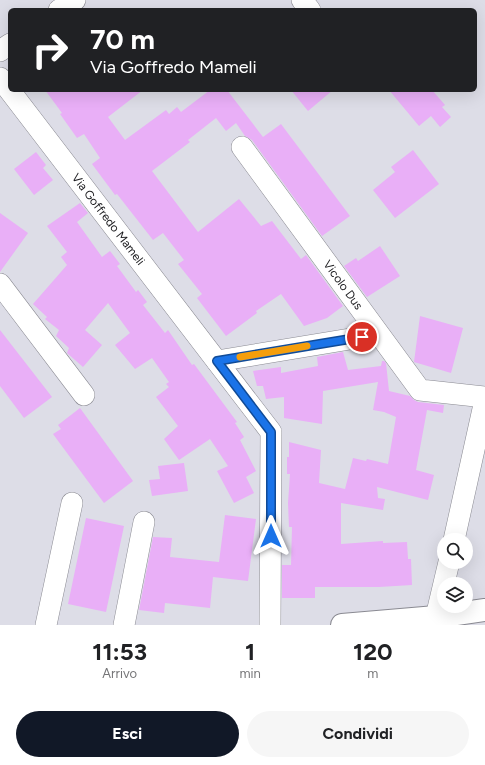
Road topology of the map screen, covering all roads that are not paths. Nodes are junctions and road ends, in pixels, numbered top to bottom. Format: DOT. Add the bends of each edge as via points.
graph roads {
  1 [pos="75,0"];
  2 [pos="302,0"];
  3 [pos="61,8"];
  4 [pos="308,8"];
  5 [pos="8,46"];
  6 [pos="0,52"];
  7 [pos="0,78"];
  8 [pos="8,88"];
  9 [pos="11,92"];
  10 [pos="242,147"];
  11 [pos="0,284"];
  12 [pos="362,337"];
  13 [pos="217,361"];
  14 [pos="84,395"];
  15 [pos="485,399"];
  16 [pos="72,503"];
  17 [pos="144,522"];
  18 [pos="456,533"];
  19 [pos="447,569"];
  20 [pos="485,610"];
  21 [pos="434,621"];
  22 [pos="46,625"];
  23 [pos="124,625"];
  24 [pos="270,625"];
  25 [pos="342,625"];
  1 -- 3 [label="street"];
  2 -- 4 [label="street"];
  5 -- 6 [label="street"];
  7 -- 8 [label="street, Via Goffredo Mameli"];
  9 -- 13 [label="street, Via Goffredo Mameli"];
  10 -- 15 [label="street, Vicolo Dus" via="420,390"];
  11 -- 14 [label="street"];
  12 -- 13 [label="street"];
  13 -- 24 [label="street, Via Goffredo Mameli" via="271,432"];
  15 -- 18 [label="street"];
  16 -- 22 [label="street"];
  17 -- 23 [label="street"];
  19 -- 21 [label="street"];
  20 -- 21 [label="street"];
  21 -- 25 [label="street"];
}
